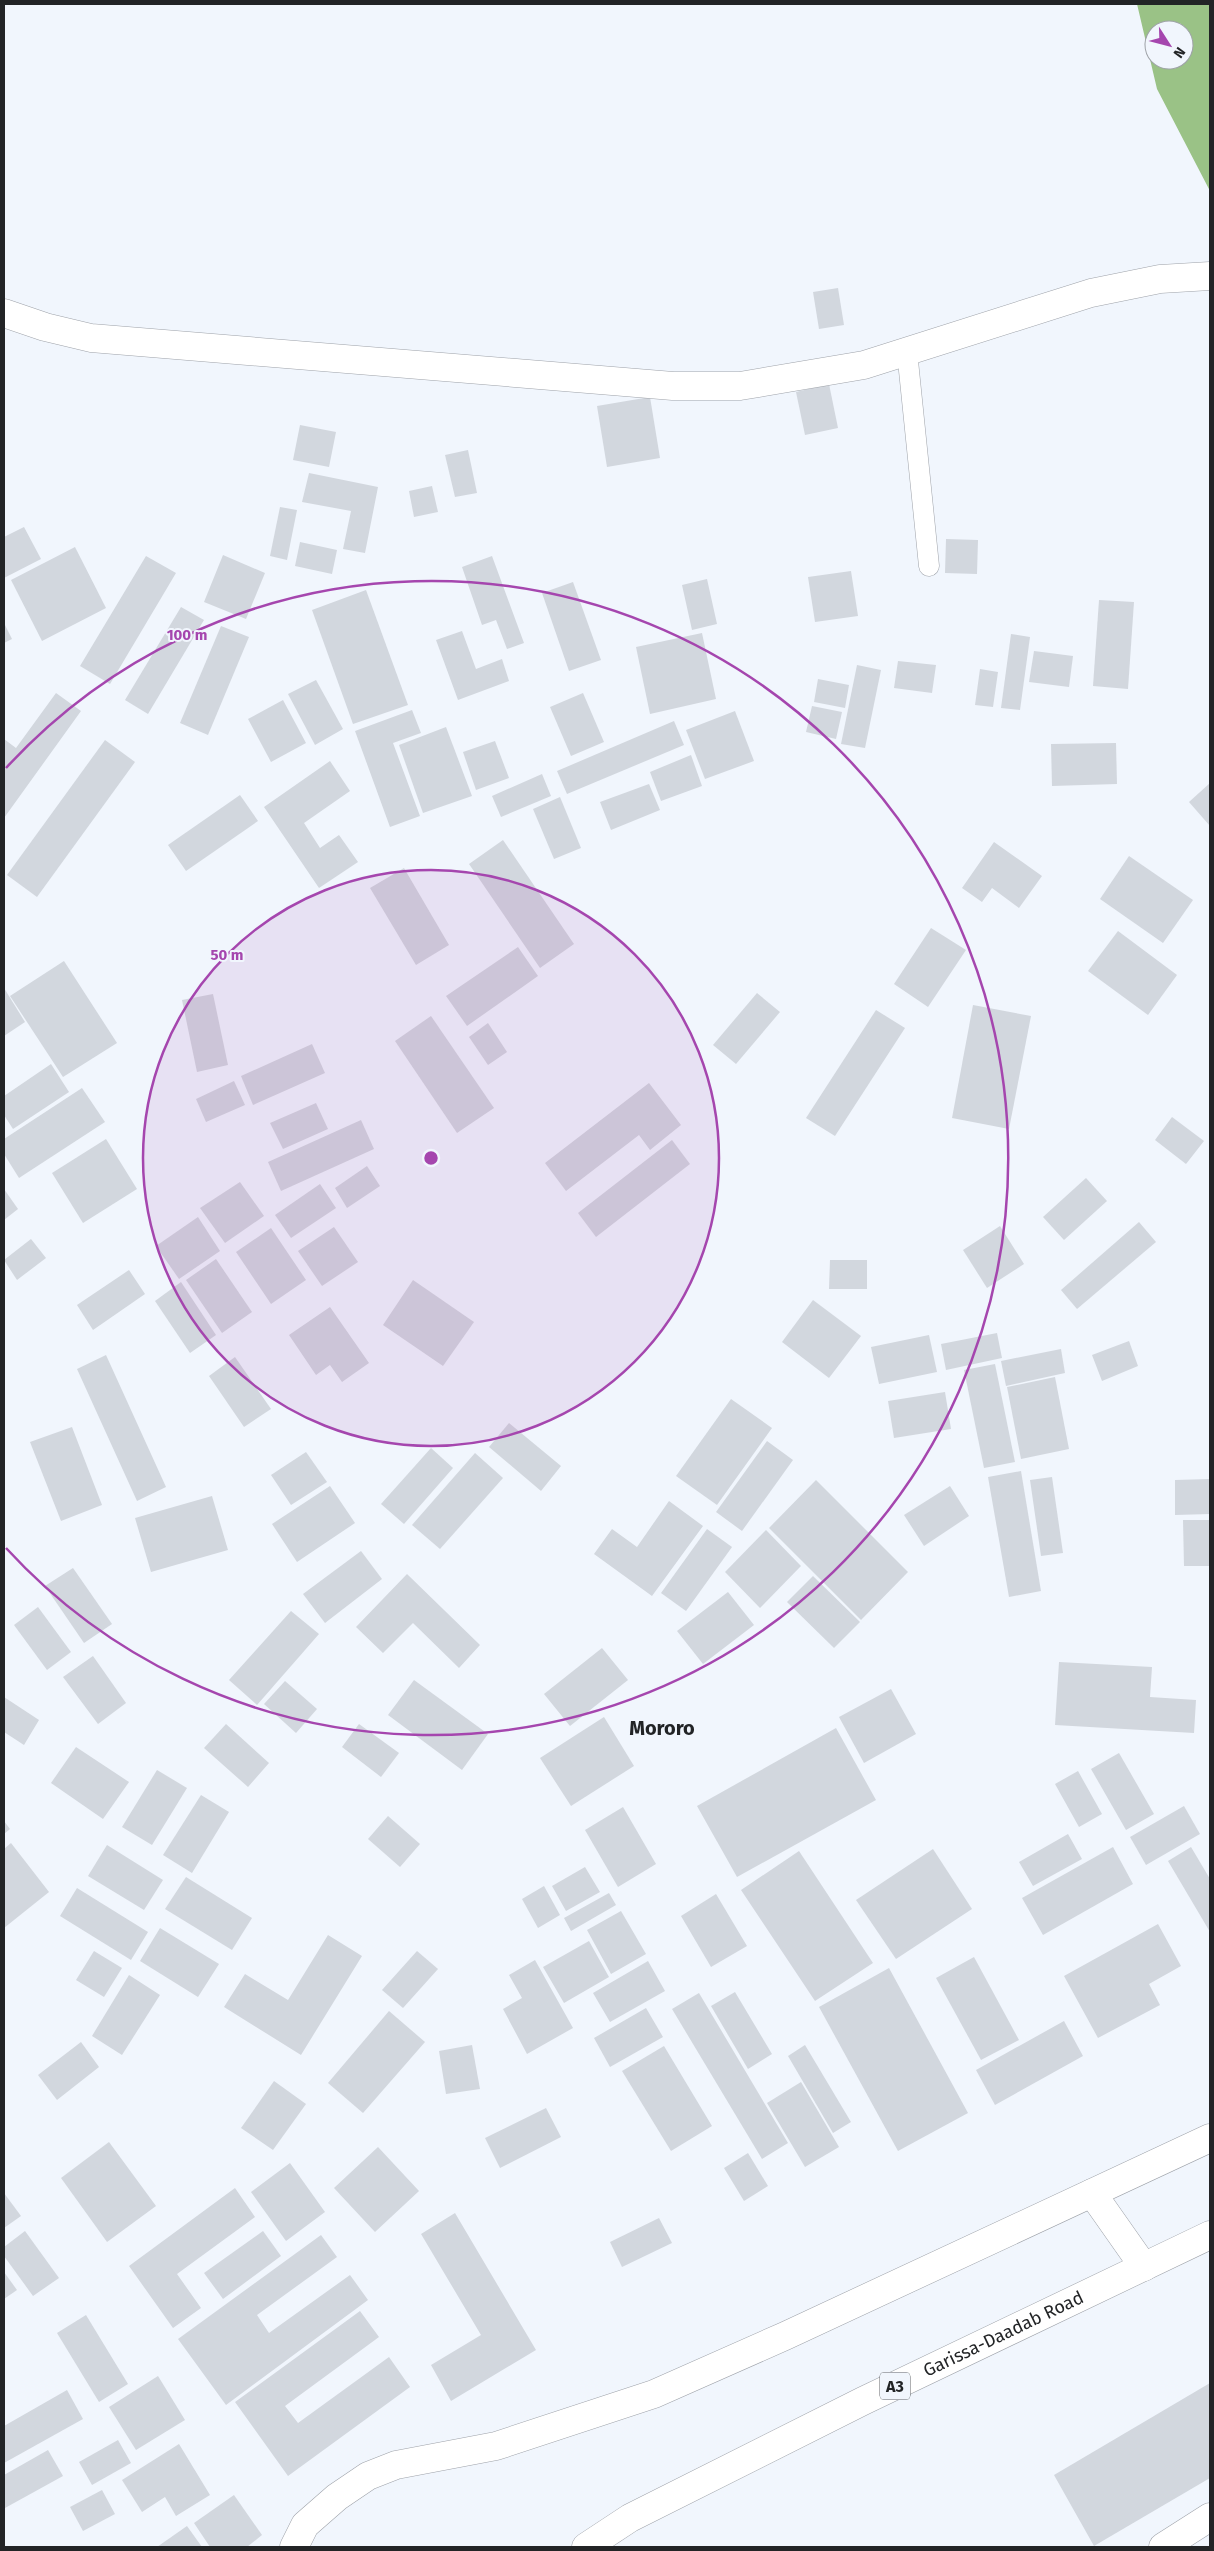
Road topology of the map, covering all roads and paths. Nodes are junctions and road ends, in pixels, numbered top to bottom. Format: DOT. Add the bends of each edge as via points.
graph roads {
  1 [pos="1210,276"];
  2 [pos="4,313"];
  3 [pos="908,351"];
  4 [pos="929,566"];
  5 [pos="1210,2138"];
  6 [pos="1092,2193"];
  7 [pos="1210,2235"];
  8 [pos="1144,2267"];
  9 [pos="1210,2517"];
  10 [pos="294,2547"];
  11 [pos="586,2547"];
  12 [pos="1163,2547"];
  1 -- 3 [label="main road" via="1160,279 1091,293"];
  2 -- 3 [label="main road" via="91,338 673,386 740,386 864,365"];
  3 -- 4 [label="lane"];
  5 -- 6 [label="main road"];
  6 -- 8 [label="main road"];
  6 -- 10 [label="main road" via="654,2394 528,2437 396,2465 368,2476 305,2525"];
  7 -- 8 [label="main road, Garissa-Daadab Road / A3"];
  8 -- 11 [label="main road, Garissa-Daadab Road / A3" via="863,2401 630,2518"];
  9 -- 12 [label="main road"];
}
